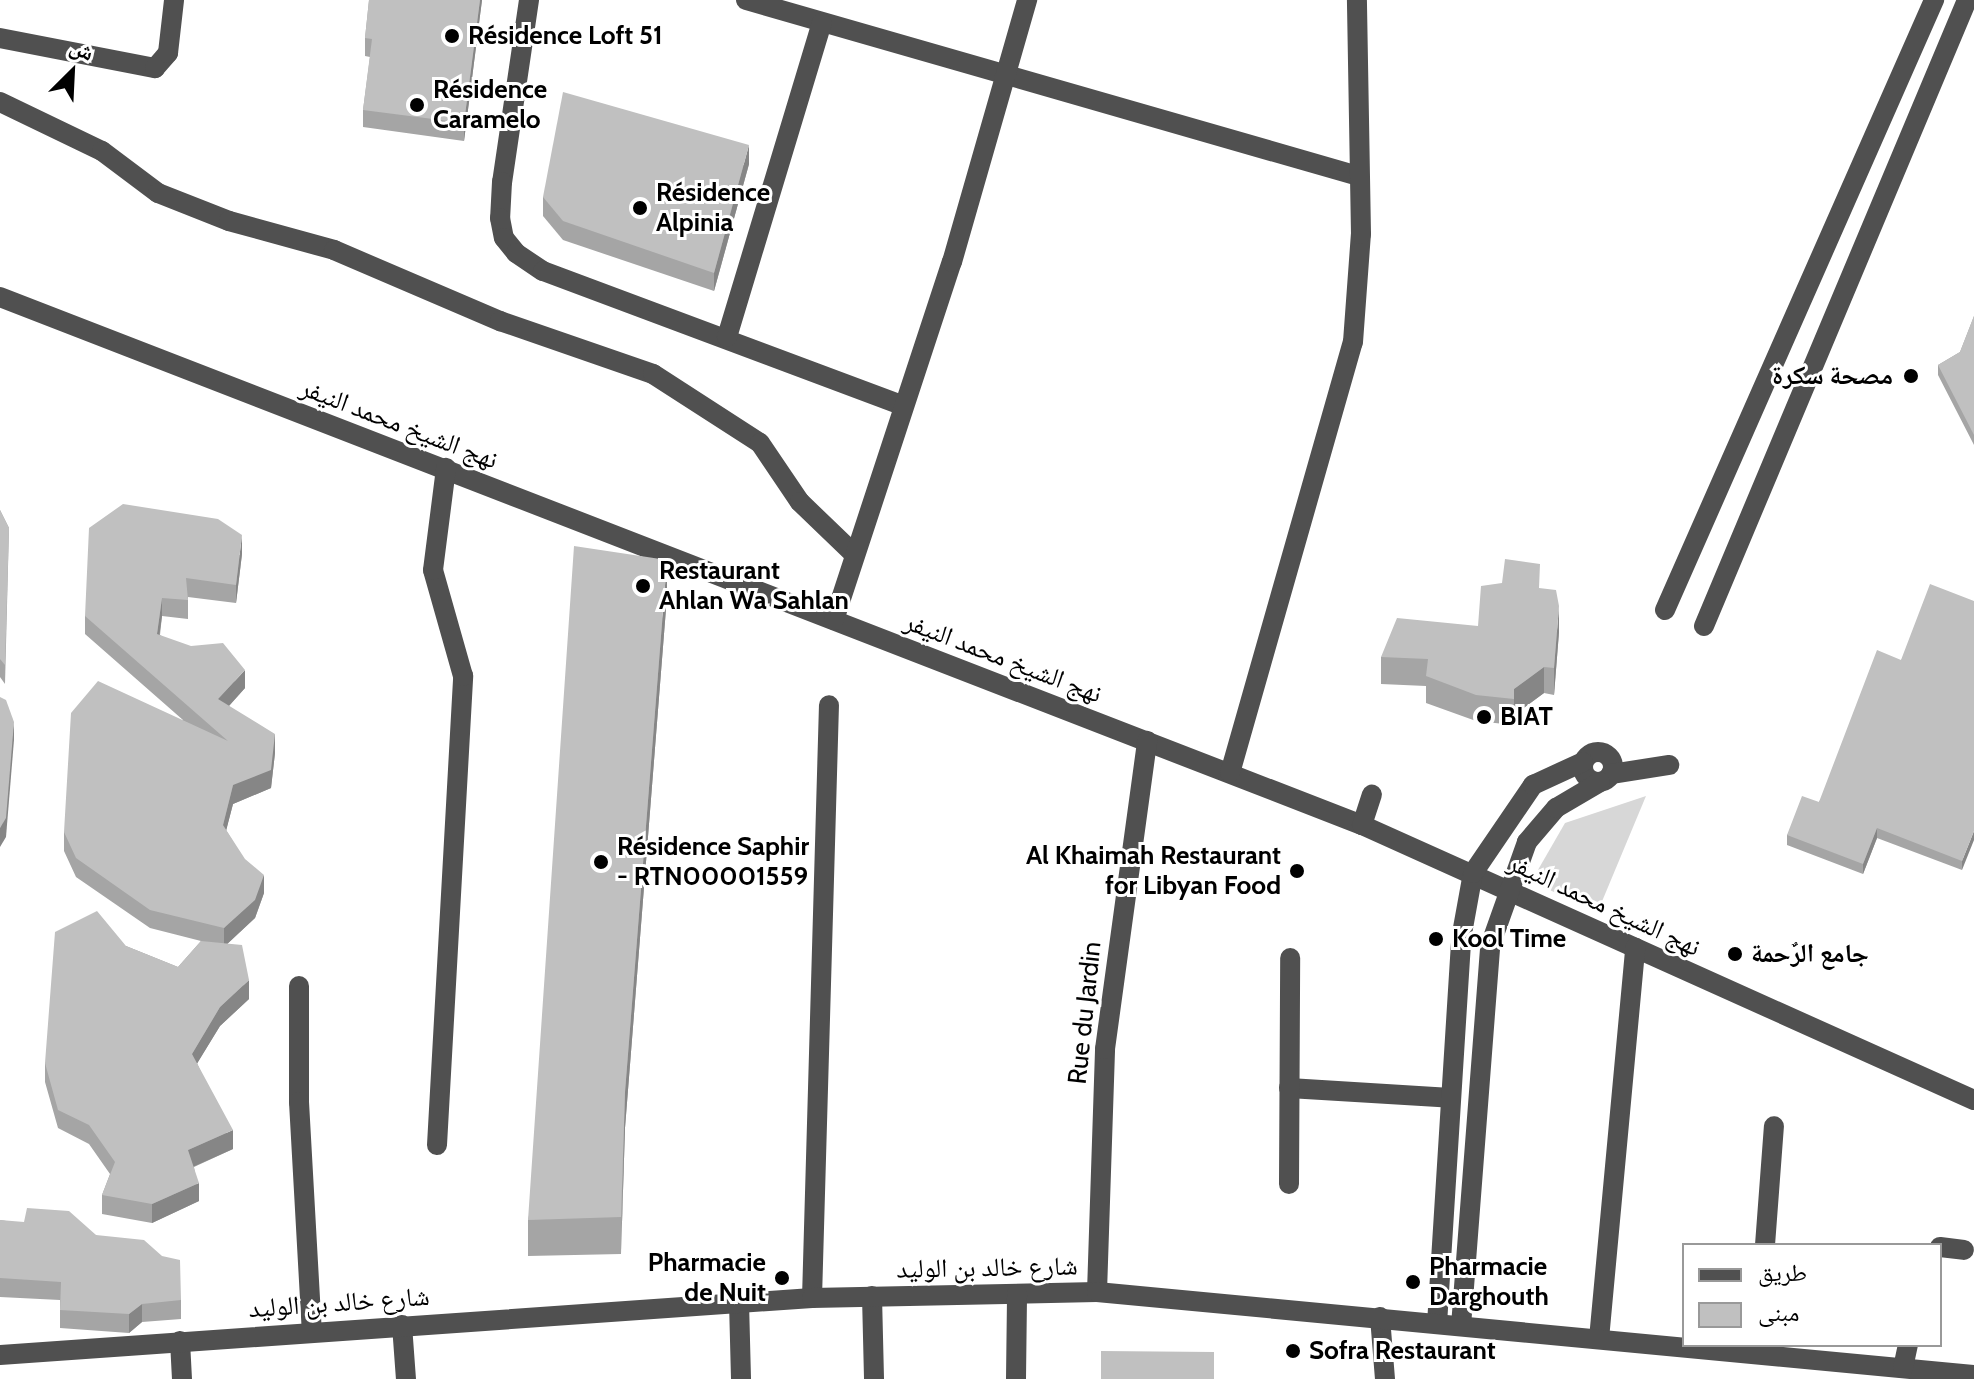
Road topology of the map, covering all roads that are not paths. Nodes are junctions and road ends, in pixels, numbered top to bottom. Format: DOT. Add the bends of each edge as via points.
graph roads {
  1 [pos="174,0"];
  2 [pos="529,0"];
  3 [pos="746,0"];
  4 [pos="1027,0"];
  5 [pos="1357,0"];
  6 [pos="1934,0"];
  7 [pos="1967,0"];
  8 [pos="822,23"];
  9 [pos="0,38"];
  10 [pos="1007,78"];
  11 [pos="0,102"];
  12 [pos="1358,176"];
  13 [pos="0,297"];
  14 [pos="727,337"];
  15 [pos="902,405"];
  16 [pos="446,468"];
  17 [pos="854,554"];
  18 [pos="1665,610"];
  19 [pos="834,620"];
  20 [pos="1704,626"];
  21 [pos="829,705"];
  22 [pos="1147,741"];
  23 [pos="1669,765"];
  24 [pos="1230,773"];
  25 [pos="1606,778"];
  26 [pos="1372,795"];
  27 [pos="1362,825"];
  28 [pos="1473,873"];
  29 [pos="1507,887"];
  30 [pos="1635,948"];
  31 [pos="1290,958"];
  32 [pos="299,986"];
  33 [pos="1289,1088"];
  34 [pos="1451,1098"];
  35 [pos="1974,1100"];
  36 [pos="1774,1126"];
  37 [pos="437,1145"];
  38 [pos="1289,1184"];
  39 [pos="1765,1243"];
  40 [pos="1942,1247"];
  41 [pos="1964,1250"];
  42 [pos="1097,1292"];
  43 [pos="1017,1294"];
  44 [pos="872,1296"];
  45 [pos="812,1298"];
  46 [pos="739,1302"];
  47 [pos="1380,1317"];
  48 [pos="1437,1324"];
  49 [pos="402,1325"];
  50 [pos="1461,1326"];
  51 [pos="312,1331"];
  52 [pos="1599,1339"];
  53 [pos="180,1341"];
  54 [pos="1682,1345"];
  55 [pos="1715,1347"];
  56 [pos="1908,1347"];
  57 [pos="1758,1350"];
  58 [pos="0,1355"];
  59 [pos="1903,1368"];
  60 [pos="1974,1375"];
  61 [pos="182,1379"];
  62 [pos="406,1379"];
  63 [pos="741,1379"];
  64 [pos="874,1379"];
  65 [pos="1016,1379"];
  66 [pos="1385,1379"];
  1 -- 9 [label="street" via="168,53 155,68"];
  2 -- 14 [label="street" via="502,182 504,238 543,271"];
  3 -- 8 [label="street"];
  4 -- 10 [label="street"];
  5 -- 12 [label="street"];
  6 -- 18 [label="street"];
  7 -- 20 [label="street"];
  8 -- 10 [label="street"];
  8 -- 14 [label="street"];
  10 -- 12 [label="street"];
  10 -- 15 [label="street"];
  11 -- 17 [label="street" via="102,151 158,193 229,221 334,250 486,316 653,374 760,443 800,502"];
  12 -- 24 [label="street" via="1360,288 1353,342"];
  13 -- 16 [label="street, نهج الشيخ محمد النيفر"];
  14 -- 15 [label="street"];
  15 -- 17 [label="street"];
  16 -- 19 [label="street, نهج الشيخ محمد النيفر"];
  16 -- 37 [label="street" via="433,570 463,676"];
  17 -- 19 [label="street"];
  19 -- 22 [label="street, نهج الشيخ محمد النيفر"];
  21 -- 45 [label="street"];
  22 -- 24 [label="street, نهج الشيخ محمد النيفر"];
  22 -- 42 [label="street, Rue du Jardin" via="1105,1049"];
  23 -- 25 [label="street"];
  24 -- 27 [label="street, نهج الشيخ محمد النيفر"];
  25 -- 28 [label="street" via="1613,765 1605,753 1594,752 1533,785"];
  25 -- 29 [label="street" via="1556,808 1527,842"];
  26 -- 27 [label="street"];
  27 -- 28 [label="street, نهج الشيخ محمد النيفر"];
  28 -- 29 [label="street, نهج الشيخ محمد النيفر"];
  28 -- 34 [label="street" via="1461,939"];
  29 -- 30 [label="street, نهج الشيخ محمد النيفر"];
  29 -- 50 [label="street" via="1490,946"];
  30 -- 35 [label="street, نهج الشيخ محمد النيفر"];
  30 -- 52 [label="street"];
  31 -- 33 [label="street"];
  32 -- 51 [label="street" via="299,1102"];
  33 -- 34 [label="street"];
  33 -- 38 [label="street"];
  34 -- 48 [label="street"];
  36 -- 39 [label="street"];
  40 -- 41 [label="street"];
  42 -- 43 [label="street, شارع خالد بن الوليد"];
  42 -- 47 [label="street, شارع خالد بن الوليد"];
  43 -- 44 [label="street, شارع خالد بن الوليد"];
  43 -- 65 [label="street"];
  44 -- 45 [label="street, شارع خالد بن الوليد"];
  44 -- 64 [label="street"];
  45 -- 46 [label="street, شارع خالد بن الوليد"];
  46 -- 49 [label="street, شارع خالد بن الوليد"];
  46 -- 63 [label="street"];
  47 -- 48 [label="street, شارع خالد بن الوليد"];
  47 -- 66 [label="street"];
  48 -- 50 [label="street, شارع خالد بن الوليد"];
  49 -- 51 [label="street, شارع خالد بن الوليد"];
  49 -- 62 [label="street"];
  50 -- 52 [label="street, شارع خالد بن الوليد"];
  51 -- 53 [label="street, شارع خالد بن الوليد"];
  52 -- 54 [label="street, شارع خالد بن الوليد"];
  53 -- 58 [label="street, شارع خالد بن الوليد"];
  53 -- 61 [label="street"];
  55 -- 57 [label="street, شارع خالد بن الوليد"];
  56 -- 59 [label="street"];
  57 -- 59 [label="street, شارع خالد بن الوليد"];
  59 -- 60 [label="street, شارع خالد بن الوليد"];
}
